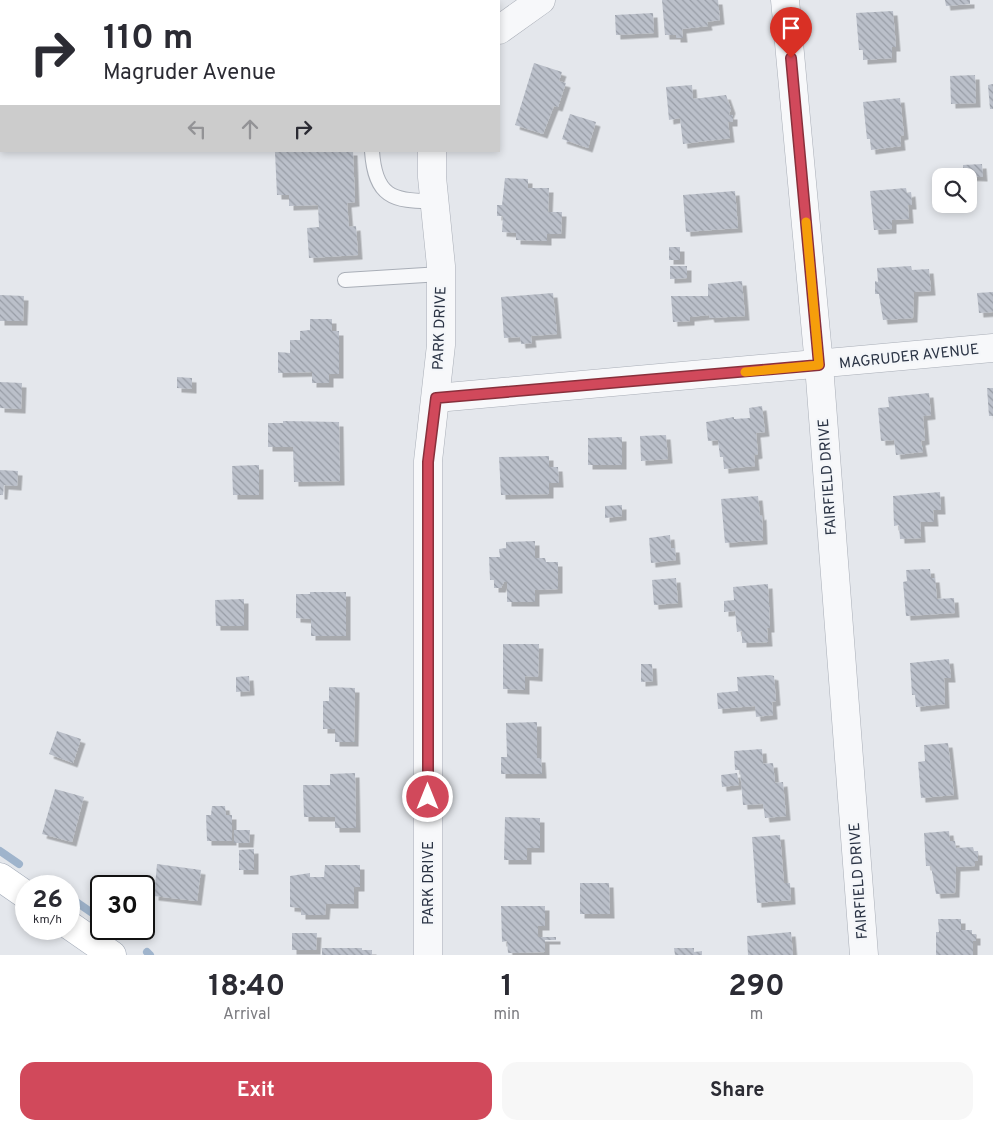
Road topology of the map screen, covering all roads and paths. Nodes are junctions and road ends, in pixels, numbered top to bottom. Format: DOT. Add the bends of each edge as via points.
graph roads {
  1 [pos="541,0"];
  2 [pos="785,0"];
  3 [pos="500,29"];
  4 [pos="372,152"];
  5 [pos="432,152"];
  6 [pos="434,201"];
  7 [pos="440,274"];
  8 [pos="345,280"];
  9 [pos="993,348"];
  10 [pos="819,365"];
  11 [pos="436,398"];
  12 [pos="0,877"];
  13 [pos="15,887"];
  14 [pos="80,933"];
  15 [pos="112,955"];
  16 [pos="428,955"];
  17 [pos="864,955"];
  1 -- 3 [label="street"];
  2 -- 10 [label="street, FAIRFIELD DRIVE"];
  4 -- 6 [label="lane" via="379,186 392,196 412,201"];
  5 -- 6 [label="street, PARK DRIVE"];
  6 -- 7 [label="street, PARK DRIVE"];
  7 -- 8 [label="lane"];
  7 -- 11 [label="street, PARK DRIVE" via="441,345"];
  9 -- 10 [label="street, MAGRUDER AVENUE"];
  10 -- 11 [label="street, MAGRUDER AVENUE"];
  10 -- 17 [label="street, FAIRFIELD DRIVE"];
  11 -- 16 [label="street, PARK DRIVE" via="428,462"];
  12 -- 13 [label="main road"];
  14 -- 15 [label="main road"];
}
